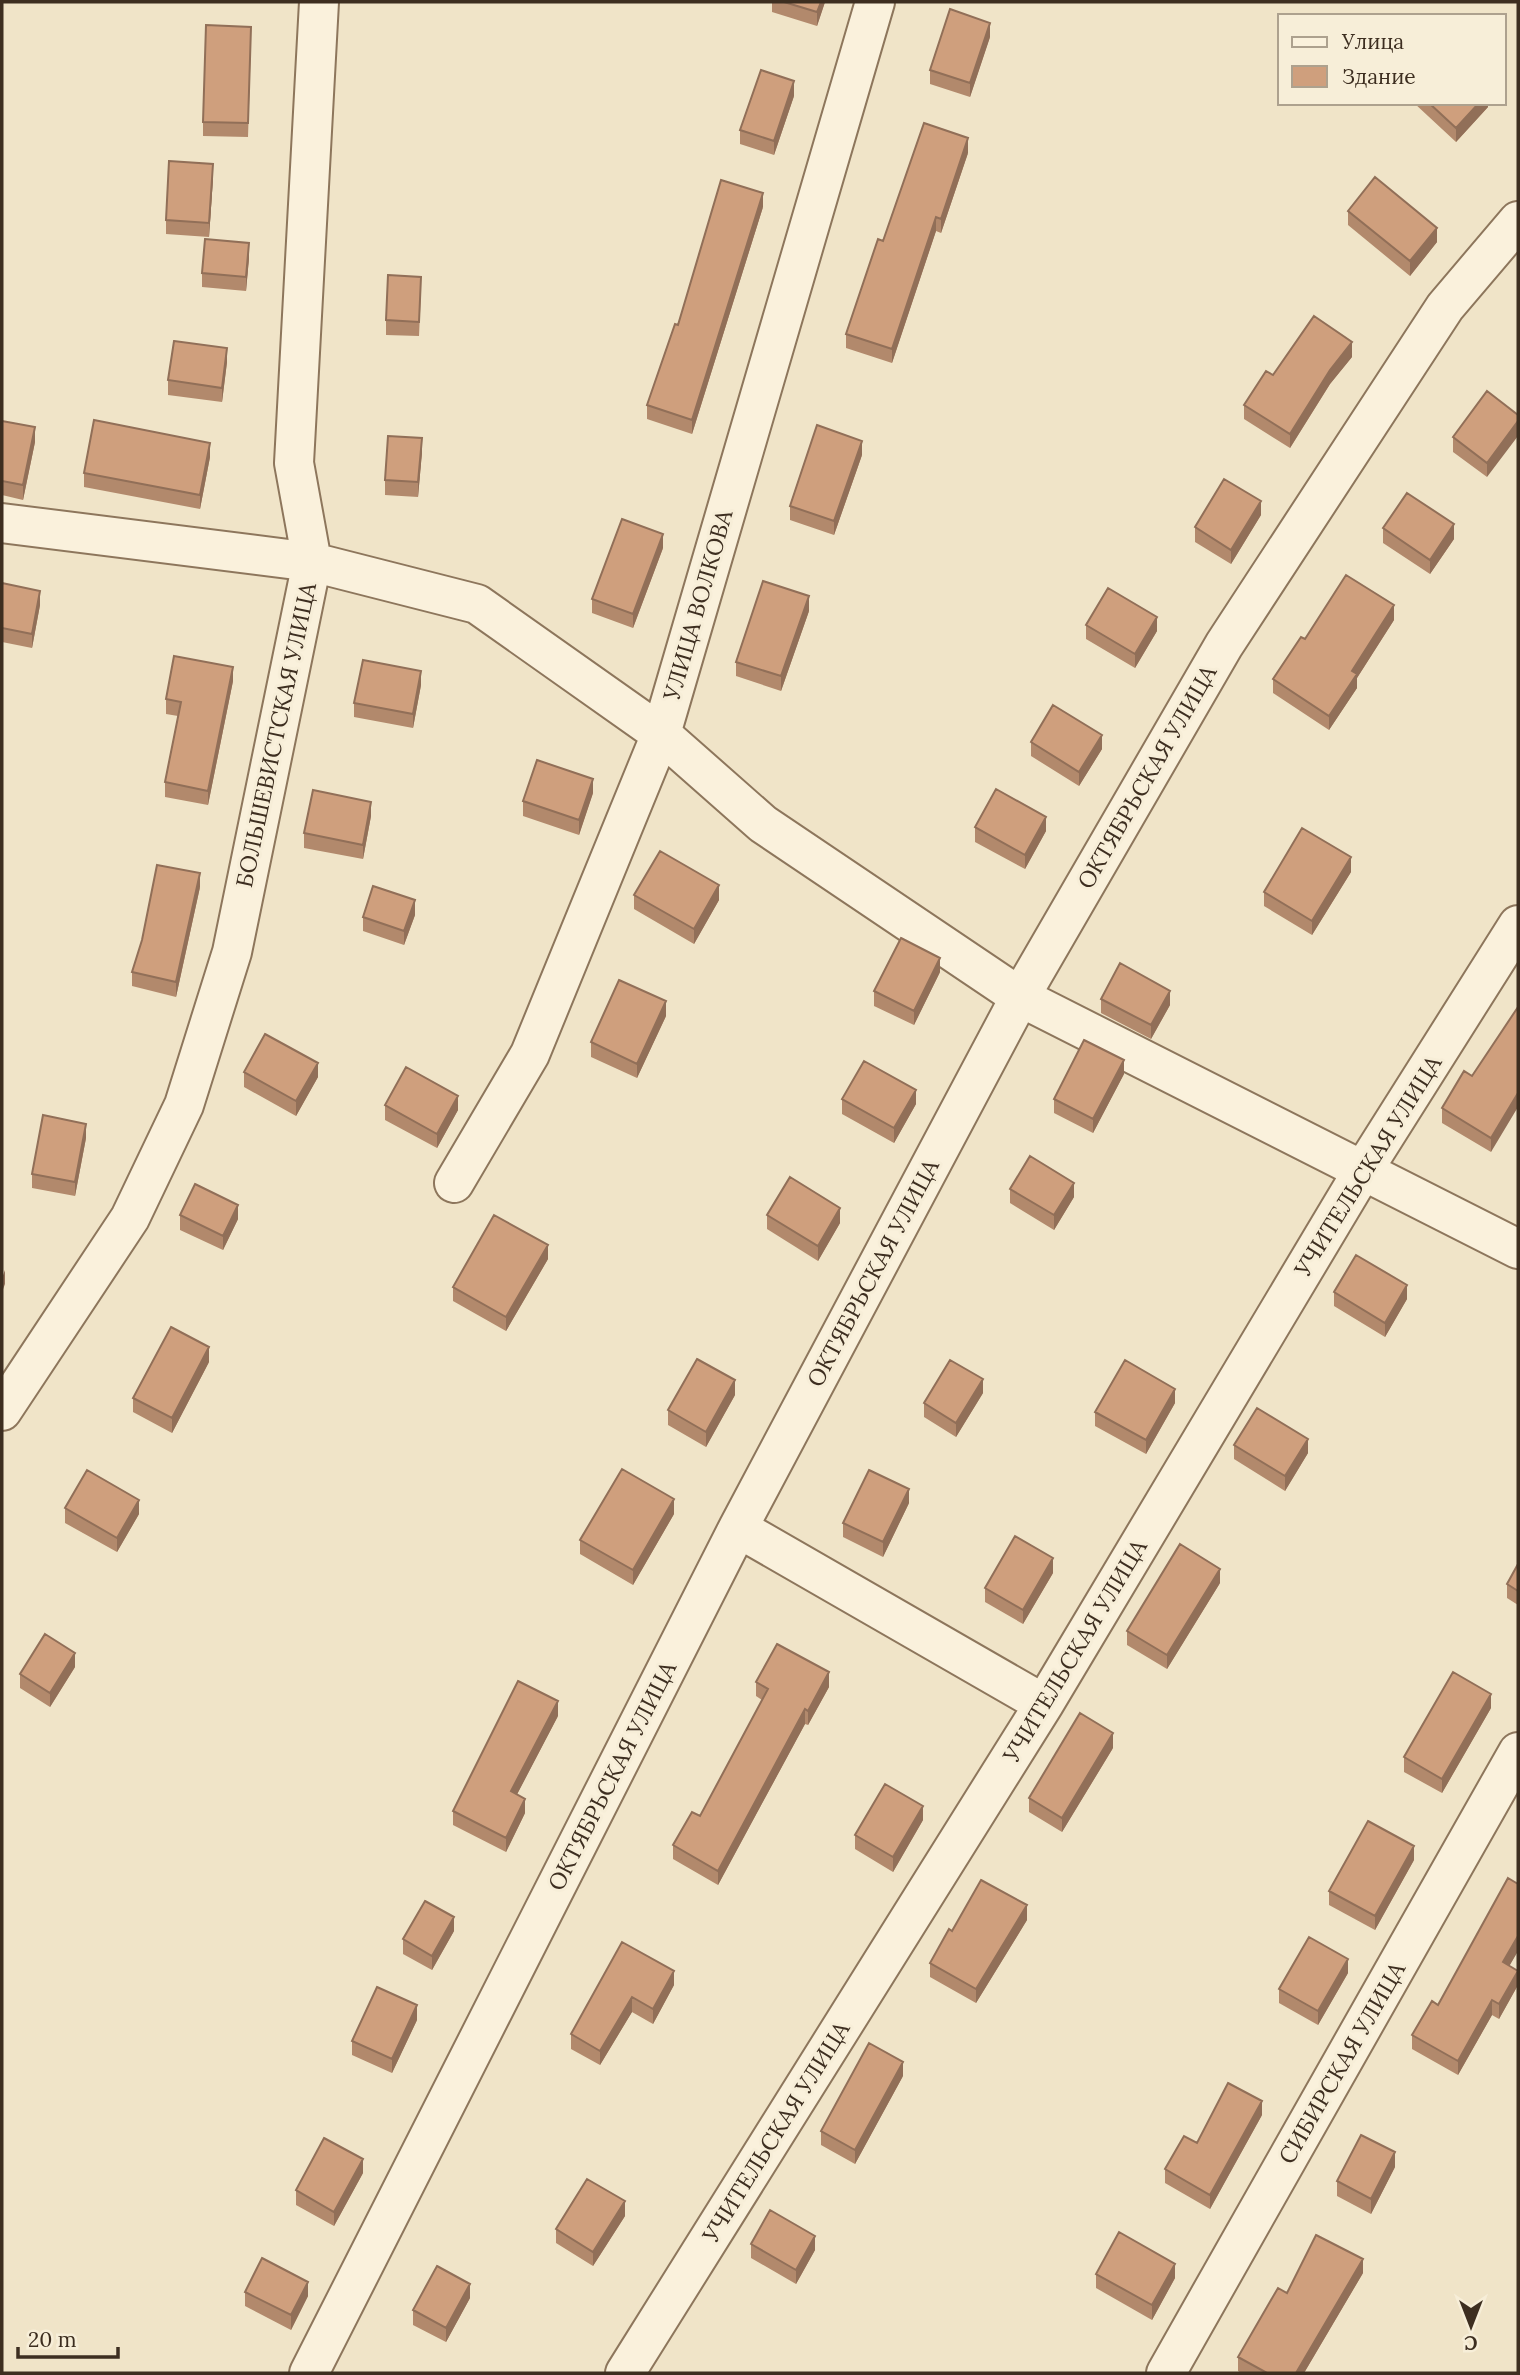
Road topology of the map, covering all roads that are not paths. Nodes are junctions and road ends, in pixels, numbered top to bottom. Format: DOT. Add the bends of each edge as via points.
graph roads {
  1 [pos="319,2"];
  2 [pos="875,2"];
  3 [pos="1518,221"];
  4 [pos="2,523"];
  5 [pos="312,562"];
  6 [pos="661,734"];
  7 [pos="1518,925"];
  8 [pos="1020,997"];
  9 [pos="1362,1172"];
  10 [pos="454,1183"];
  11 [pos="1518,1249"];
  12 [pos="2,1411"];
  13 [pos="738,1528"];
  14 [pos="1044,1704"];
  15 [pos="1518,1752"];
  16 [pos="309,2373"];
  17 [pos="625,2373"];
  18 [pos="1166,2373"];
  1 -- 5 [label="street, БОЛЬШЕВИСТСКАЯ УЛИЦА" via="294,463"];
  2 -- 6 [label="street, УЛИЦА ВОЛКОВА"];
  3 -- 8 [label="street, ОКТЯБРЬСКАЯ УЛИЦА" via="1446,307 1223,645"];
  4 -- 5 [label="street"];
  5 -- 6 [label="street" via="477,604"];
  5 -- 12 [label="street, БОЛЬШЕВИСТСКАЯ УЛИЦА" via="232,952 184,1105 130,1218"];
  6 -- 8 [label="street" via="763,824"];
  6 -- 10 [label="street, УЛИЦА ВОЛКОВА" via="530,1054"];
  7 -- 9 [label="street, УЧИТЕЛЬСКАЯ УЛИЦА"];
  8 -- 9 [label="street"];
  8 -- 13 [label="street, ОКТЯБРЬСКАЯ УЛИЦА"];
  9 -- 11 [label="street"];
  9 -- 14 [label="street, УЧИТЕЛЬСКАЯ УЛИЦА"];
  13 -- 14 [label="street"];
  13 -- 16 [label="street, ОКТЯБРЬСКАЯ УЛИЦА"];
  14 -- 17 [label="street, УЧИТЕЛЬСКАЯ УЛИЦА"];
  15 -- 18 [label="street, СИБИРСКАЯ УЛИЦА"];
}
